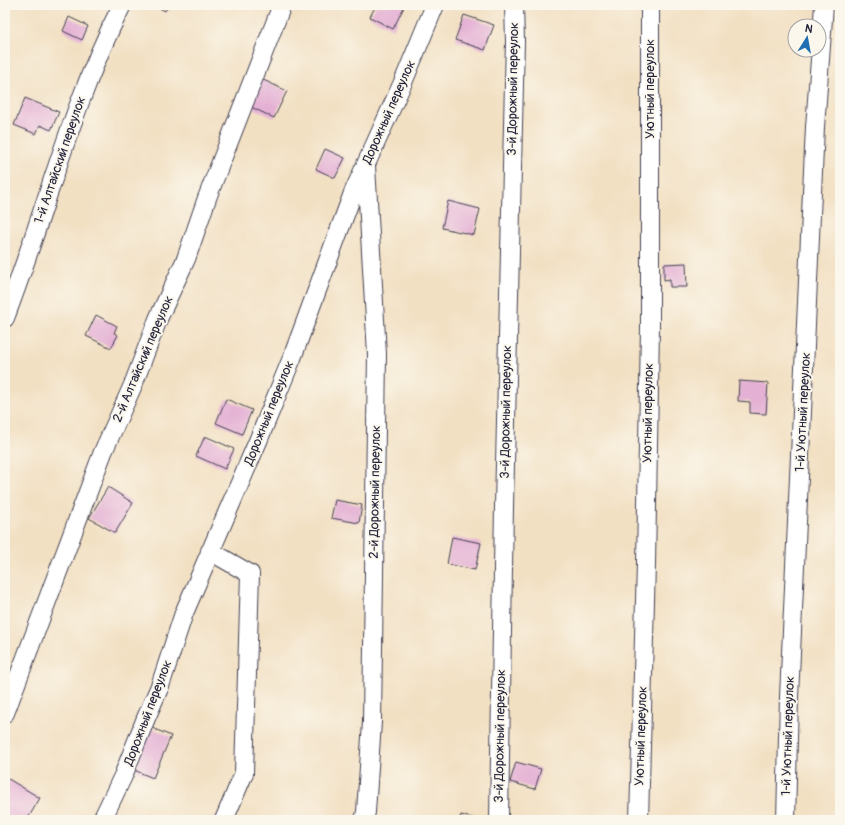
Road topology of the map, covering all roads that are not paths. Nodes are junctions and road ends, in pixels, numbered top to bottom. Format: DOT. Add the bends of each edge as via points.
graph roads {
  1 [pos="122,5"];
  2 [pos="282,5"];
  3 [pos="435,5"];
  4 [pos="514,5"];
  5 [pos="650,5"];
  6 [pos="824,5"];
  7 [pos="366,163"];
  8 [pos="5,318"];
  9 [pos="210,552"];
  10 [pos="5,713"];
  11 [pos="102,820"];
  12 [pos="224,820"];
  13 [pos="364,820"];
  14 [pos="499,820"];
  15 [pos="639,820"];
  16 [pos="786,820"];
  1 -- 8 [label="street, 1-й Алтайский переулок" via="79,102"];
  2 -- 10 [label="street, 2-й Алтайский переулок" via="186,259 158,319 103,452"];
  3 -- 7 [label="street, Дорожный переулок"];
  4 -- 14 [label="street, 3-й Дорожный переулок"];
  5 -- 15 [label="street, Уютный переулок" via="649,375"];
  6 -- 16 [label="street, 1-й Уютный переулок" via="815,135 789,697"];
  7 -- 9 [label="street, Дорожный переулок" via="286,372"];
  7 -- 13 [label="street, 2-й Дорожный переулок" via="377,354 372,722"];
  9 -- 11 [label="street, Дорожный переулок" via="184,613 160,686 124,776"];
  9 -- 12 [label="street" via="250,574 244,772"];
}
